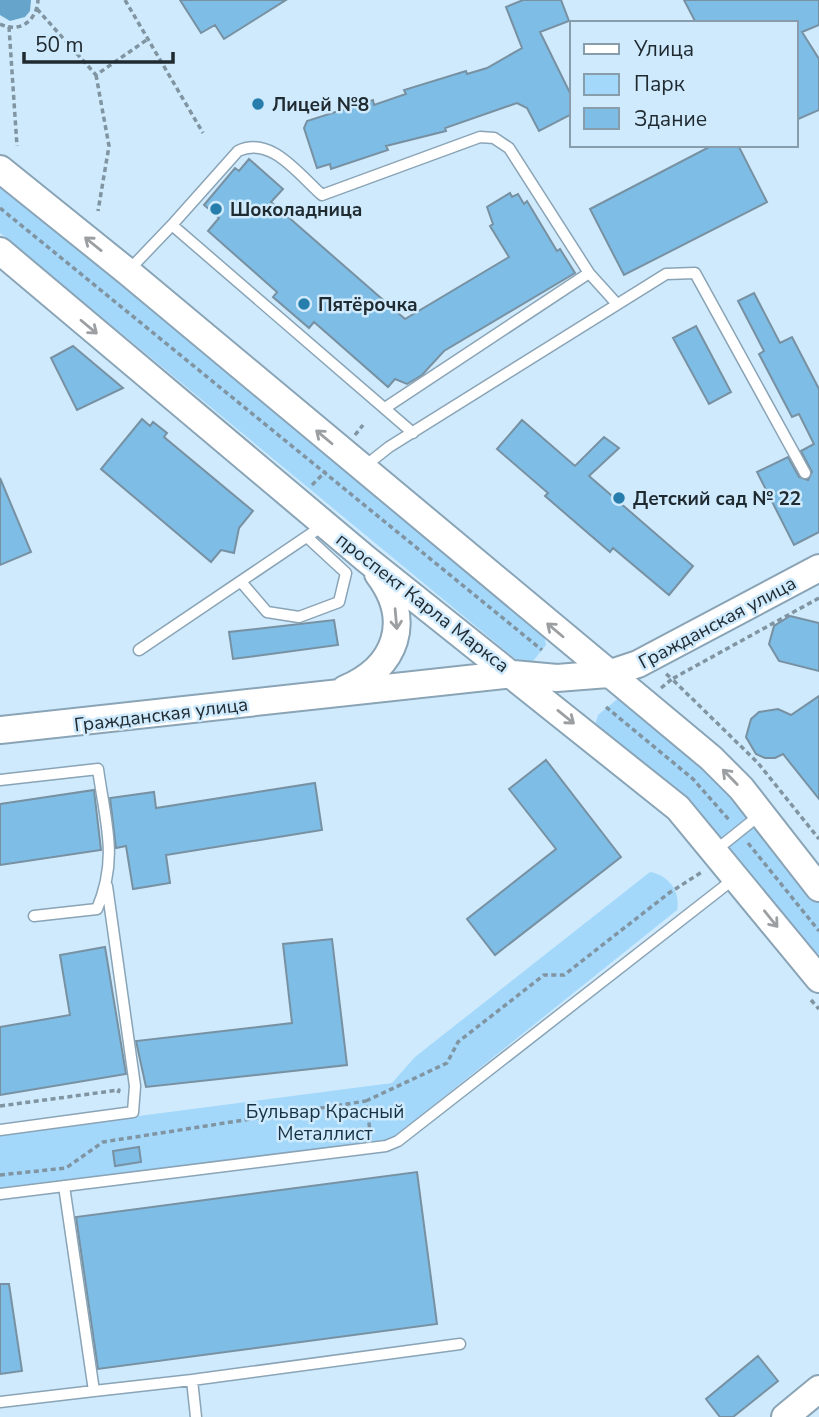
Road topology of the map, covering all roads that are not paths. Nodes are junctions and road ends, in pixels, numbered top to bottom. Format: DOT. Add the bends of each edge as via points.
graph roads {
  1 [pos="0,170"];
  2 [pos="172,225"];
  3 [pos="0,251"];
  4 [pos="128,272"];
  5 [pos="589,273"];
  6 [pos="617,304"];
  7 [pos="384,408"];
  8 [pos="413,433"];
  9 [pos="352,460"];
  10 [pos="805,473"];
  11 [pos="316,531"];
  12 [pos="366,559"];
  13 [pos="819,568"];
  14 [pos="242,583"];
  15 [pos="139,650"];
  16 [pos="513,674"];
  17 [pos="608,674"];
  18 [pos="322,697"];
  19 [pos="0,730"];
  20 [pos="0,780"];
  21 [pos="761,814"];
  22 [pos="706,856"];
  23 [pos="736,877"];
  24 [pos="107,886"];
  25 [pos="819,888"];
  26 [pos="34,916"];
  27 [pos="815,989"];
  28 [pos="0,1130"];
  29 [pos="64,1186"];
  30 [pos="0,1194"];
  31 [pos="460,1345"];
  32 [pos="192,1380"];
  33 [pos="819,1389"];
  34 [pos="93,1391"];
  35 [pos="0,1402"];
  36 [pos="197,1417"];
  37 [pos="785,1417"];
  4 -- 1 [label="main road, one-way"];
  2 -- 4 [label="lane"];
  2 -- 5 [label="lane" via="245,147 268,148 323,195 480,137 494,138 509,148"];
  2 -- 7 [label="lane"];
  3 -- 11 [label="main road, проспект Карла Маркса, one-way" via="295,500"];
  9 -- 4 [label="main road, one-way"];
  5 -- 6 [label="lane"];
  5 -- 7 [label="lane"];
  6 -- 8 [label="lane"];
  6 -- 10 [label="lane" via="666,274 695,273"];
  7 -- 8 [label="lane"];
  8 -- 9 [label="lane"];
  17 -- 9 [label="main road, one-way"];
  11 -- 12 [label="main road, проспект Карла Маркса"];
  11 -- 14 [label="lane"];
  11 -- 14 [label="lane" via="346,573 339,602 299,617 267,612"];
  12 -- 16 [label="main road, проспект Карла Маркса"];
  12 -- 18 [label="main road, Гражданская улица, one-way" via="393,600 396,640 366,680"];
  13 -- 17 [label="main road, Гражданская улица" via="648,660"];
  14 -- 15 [label="lane"];
  16 -- 17 [label="main road, Гражданская улица" via="557,678"];
  16 -- 18 [label="main road, Гражданская улица"];
  16 -- 22 [label="main road, проспект Карла Маркса, one-way" via="678,808"];
  21 -- 17 [label="main road, one-way" via="711,758"];
  18 -- 19 [label="main road, Гражданская улица"];
  20 -- 24 [label="lane" via="98,769 111,862"];
  21 -- 22 [label="lane"];
  21 -- 25 [label="main road"];
  22 -- 23 [label="main road, проспект Карла Маркса"];
  23 -- 27 [label="main road, проспект Карла Маркса, one-way"];
  23 -- 29 [label="lane" via="398,1141 368,1150"];
  24 -- 26 [label="lane" via="97,909"];
  24 -- 28 [label="lane" via="135,1086 133,1112"];
  29 -- 30 [label="lane"];
  29 -- 34 [label="lane"];
  31 -- 32 [label="lane"];
  32 -- 34 [label="lane"];
  32 -- 36 [label="lane"];
  33 -- 37 [label="main road"];
  34 -- 35 [label="lane"];
}
